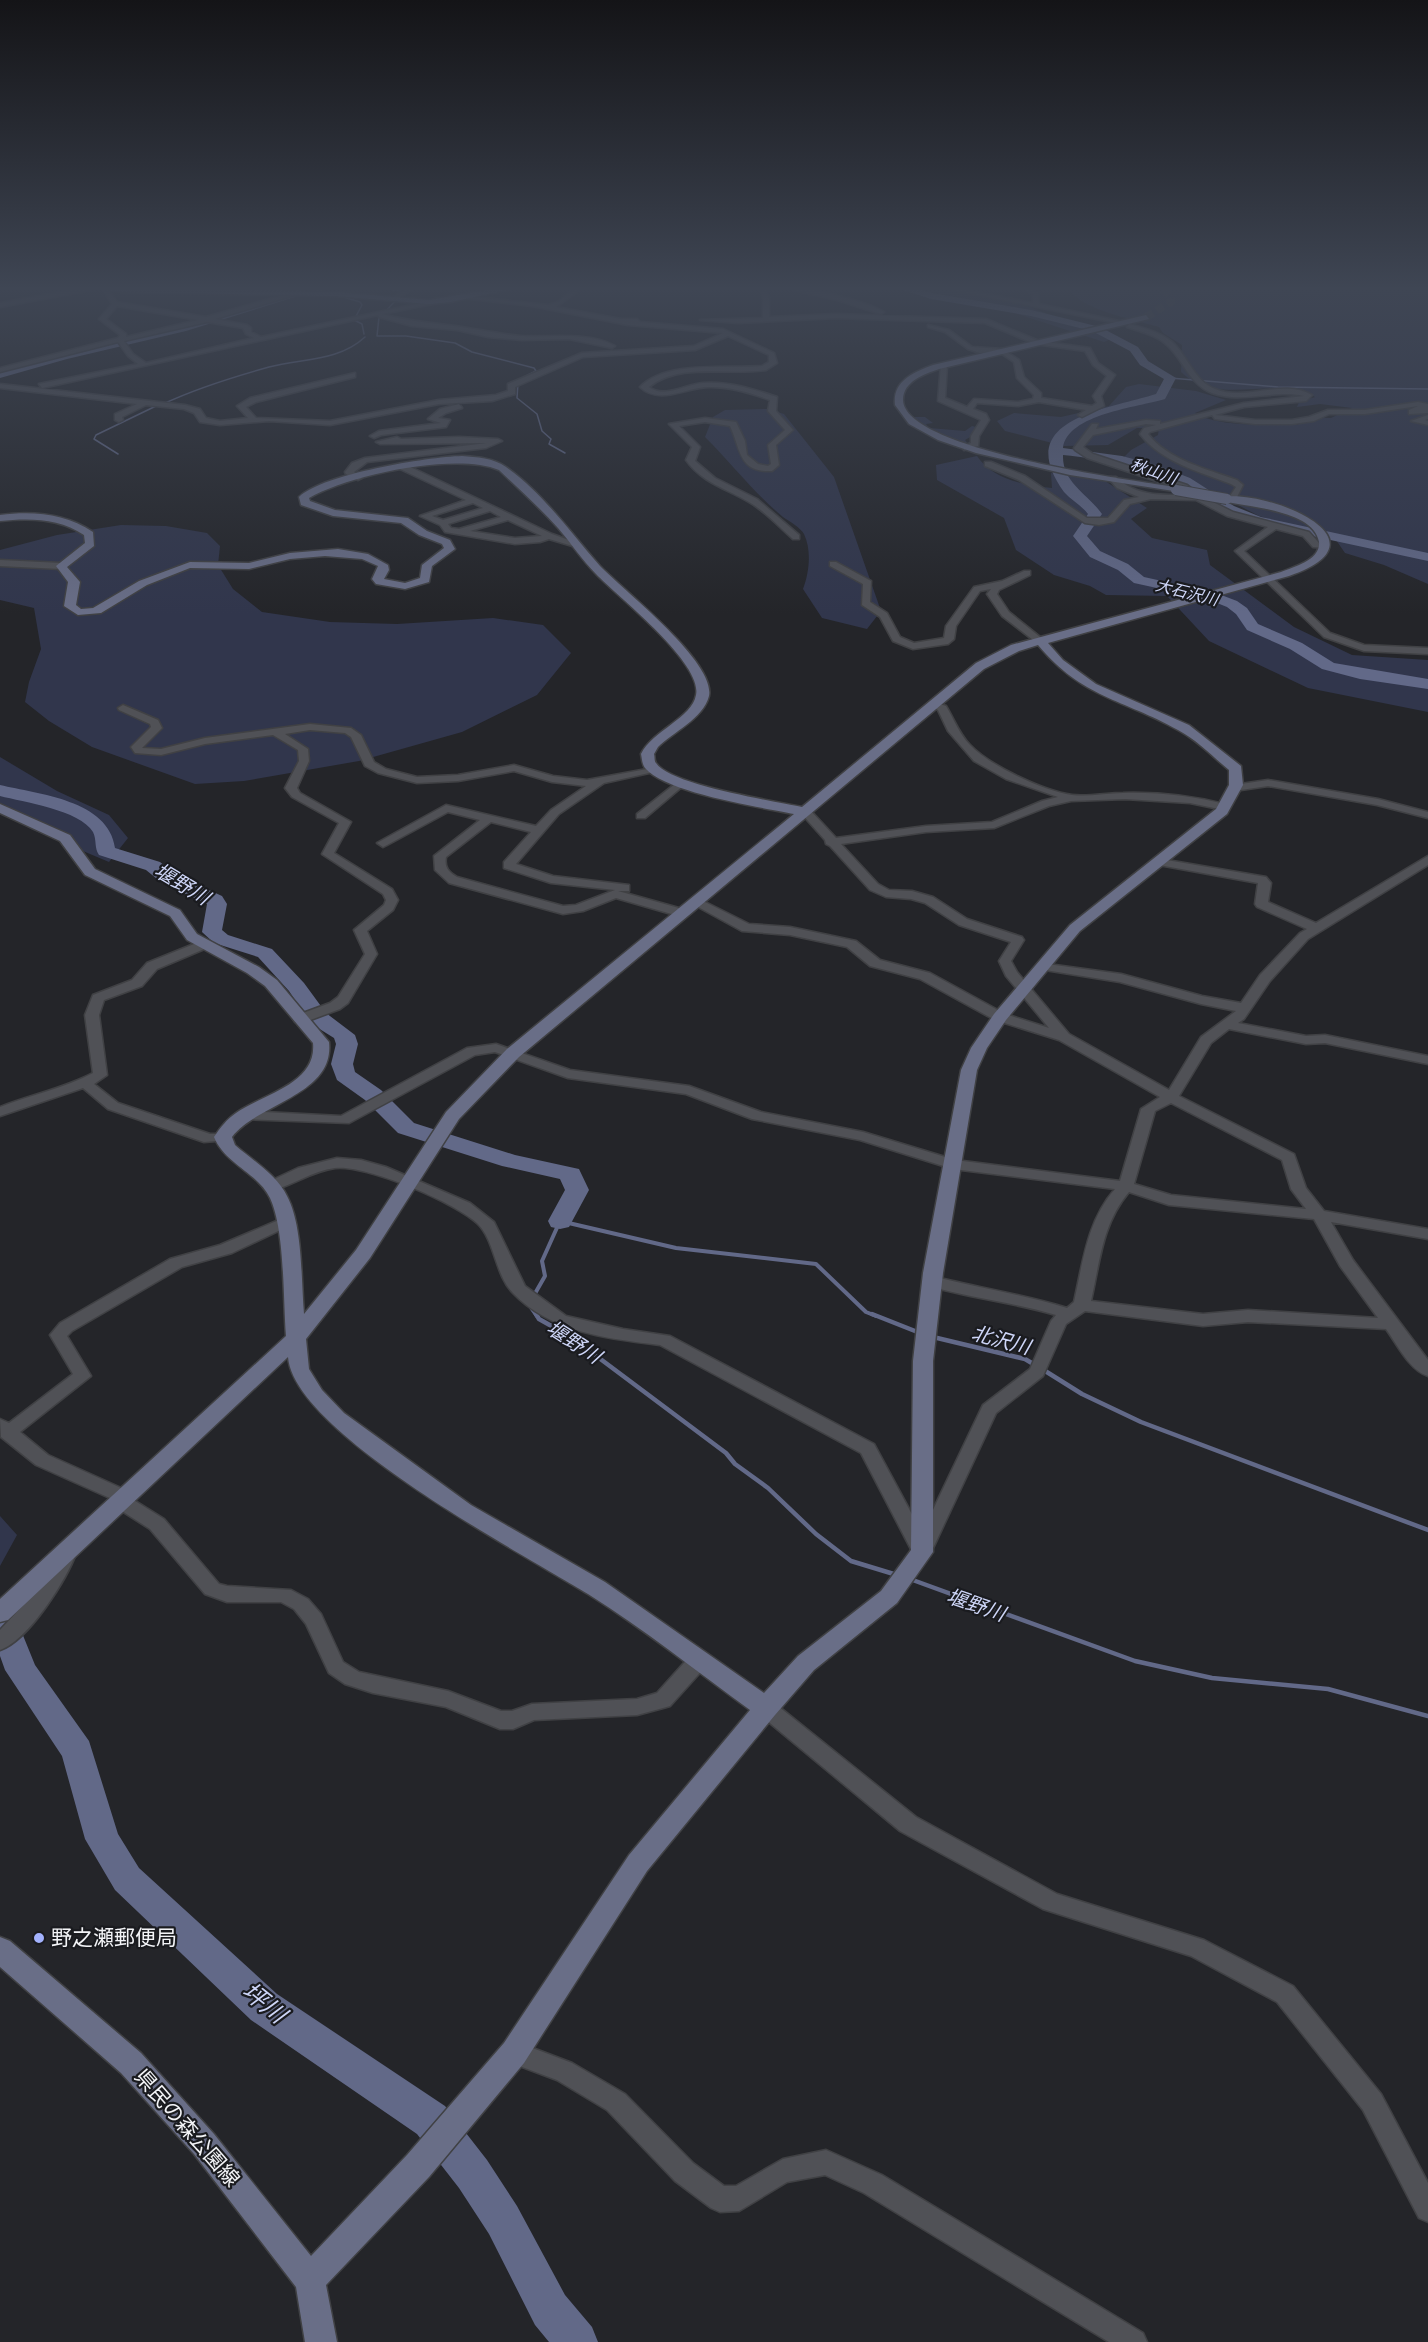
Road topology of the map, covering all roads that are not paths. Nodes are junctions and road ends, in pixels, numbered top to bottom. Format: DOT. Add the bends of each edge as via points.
graph roads {
  1 [pos="80,395"];
  2 [pos="272,395"];
  3 [pos="504,395"];
  4 [pos="758,395"];
  5 [pos="899,395"];
  6 [pos="941,395"];
  7 [pos="1037,395"];
  8 [pos="1098,395"];
  9 [pos="1257,395"];
  10 [pos="1305,395"];
  11 [pos="500,397"];
  12 [pos="1037,400"];
  13 [pos="1264,402"];
  14 [pos="143,404"];
  15 [pos="1095,409"];
  16 [pos="969,410"];
  17 [pos="1428,411"];
  18 [pos="1203,414"];
  19 [pos="1428,417"];
  20 [pos="119,420"];
  21 [pos="254,420"];
  22 [pos="1428,423"];
  23 [pos="1163,424"];
  24 [pos="1090,433"];
  25 [pos="966,448"];
  26 [pos="1088,454"];
  27 [pos="1125,457"];
  28 [pos="988,464"];
  29 [pos="403,467"];
  30 [pos="358,478"];
  31 [pos="1113,479"];
  32 [pos="1154,496"];
  33 [pos="1197,498"];
  34 [pos="1229,499"];
  35 [pos="475,500"];
  36 [pos="492,508"];
  37 [pos="509,517"];
  38 [pos="0,518"];
  39 [pos="443,523"];
  40 [pos="1273,527"];
  41 [pos="459,532"];
  42 [pos="549,536"];
  43 [pos="796,537"];
  44 [pos="1324,542"];
  45 [pos="576,544"];
  46 [pos="0,563"];
  47 [pos="833,564"];
  48 [pos="61,566"];
  49 [pos="1027,573"];
  50 [pos="1268,579"];
  51 [pos="1002,584"];
  52 [pos="1040,641"];
  53 [pos="1428,651"];
  54 [pos="934,705"];
  55 [pos="123,708"];
  56 [pos="275,732"];
  57 [pos="654,769"];
  58 [pos="598,782"];
  59 [pos="680,783"];
  60 [pos="1234,788"];
  61 [pos="1071,798"];
  62 [pos="1224,807"];
  63 [pos="0,808"];
  64 [pos="806,812"];
  65 [pos="1428,815"];
  66 [pos="641,816"];
  67 [pos="489,818"];
  68 [pos="537,830"];
  69 [pos="830,842"];
  70 [pos="383,843"];
  71 [pos="1428,860"];
  72 [pos="1159,861"];
  73 [pos="629,897"];
  74 [pos="695,902"];
  75 [pos="682,913"];
  76 [pos="1316,928"];
  77 [pos="204,944"];
  78 [pos="1045,966"];
  79 [pos="1024,990"];
  80 [pos="1244,1008"];
  81 [pos="1000,1017"];
  82 [pos="302,1018"];
  83 [pos="1228,1025"];
  84 [pos="1064,1037"];
  85 [pos="513,1053"];
  86 [pos="1428,1060"];
  87 [pos="86,1083"];
  88 [pos="1172,1097"];
  89 [pos="0,1112"];
  90 [pos="244,1115"];
  91 [pos="223,1137"];
  92 [pos="953,1164"];
  93 [pos="407,1183"];
  94 [pos="271,1186"];
  95 [pos="1126,1186"];
  96 [pos="1319,1215"];
  97 [pos="286,1222"];
  98 [pos="1428,1234"];
  99 [pos="933,1281"];
  100 [pos="1075,1309"];
  101 [pos="1391,1324"];
  102 [pos="296,1338"];
  103 [pos="1428,1370"];
  104 [pos="4,1429"];
  105 [pos="122,1499"];
  106 [pos="69,1548"];
  107 [pos="910,1569"];
  108 [pos="0,1613"];
  109 [pos="0,1642"];
  110 [pos="699,1660"];
  111 [pos="766,1708"];
  112 [pos="0,1950"];
  113 [pos="506,2063"];
  114 [pos="1428,2209"];
  115 [pos="310,2280"];
  116 [pos="321,2342"];
  117 [pos="1134,2342"];
  1 -- 14 [label="street"];
  2 -- 21 [label="street" via="241,406"];
  3 -- 11 [label="street"];
  4 -- 43 [label="street" via="774,399 772,411 789,430 771,444 776,465 769,469 754,466 743,456 733,424 713,420 673,424 694,443 690,460 698,469 754,501"];
  5 -- 25 [label="street" via="900,410 917,426"];
  6 -- 16 [label="street" via="941,399"];
  7 -- 12 [label="street"];
  8 -- 15 [label="street" via="1101,404"];
  9 -- 13 [label="street"];
  10 -- 13 [label="street" via="1309,397"];
  11 -- 21 [label="street" via="439,402 341,422"];
  11 -- 30 [label="street" via="453,407 432,419 447,422 443,425 374,436 428,434 380,442 384,443 459,439 497,443 365,460 349,472"];
  12 -- 15 [label="street"];
  12 -- 16 [label="street" via="1011,404 980,400 972,403"];
  13 -- 18 [label="street"];
  14 -- 20 [label="street" via="118,416"];
  14 -- 21 [label="street" via="185,407 209,421"];
  15 -- 24 [label="street" via="1086,417 1095,426"];
  16 -- 25 [label="street" via="985,420 975,436 975,444"];
  17 -- 18 [label="street" via="1412,412 1427,406 1418,404 1365,412 1328,412 1311,419 1281,422"];
  18 -- 23 [label="street"];
  19 -- 22 [label="street" via="1415,421"];
  23 -- 24 [label="street" via="1146,422"];
  23 -- 34 [label="street" via="1147,429 1146,438 1175,457 1234,482 1240,487"];
  24 -- 26 [label="street" via="1078,448"];
  25 -- 31 [label="street"];
  26 -- 27 [label="street"];
  26 -- 33 [label="street" via="1184,487"];
  28 -- 32 [label="street" via="1022,478 1094,521 1111,520 1127,502"];
  29 -- 30 [label="street"];
  29 -- 35 [label="street"];
  29 -- 45 [label="street" via="448,460 502,468"];
  30 -- 48 [label="street" via="314,491 304,500 333,513 404,520 446,542 450,549 428,565 425,580 405,586 384,584 378,579 384,570 381,562 352,553 296,555 249,566 179,567 136,586 109,606 83,611 71,609 74,582"];
  31 -- 32 [label="street" via="1124,488"];
  31 -- 34 [label="street, bridge"];
  32 -- 33 [label="street"];
  33 -- 40 [label="street" via="1230,514"];
  34 -- 44 [label="street" via="1282,510 1315,526"];
  35 -- 36 [label="street"];
  35 -- 39 [label="street" via="424,515"];
  36 -- 37 [label="street"];
  36 -- 39 [label="street"];
  37 -- 41 [label="street"];
  37 -- 42 [label="street"];
  38 -- 48 [label="street" via="44,518 89,534 90,544"];
  39 -- 41 [label="street" via="446,529"];
  40 -- 44 [label="street" via="1306,534 1316,545"];
  40 -- 50 [label="street" via="1239,551"];
  41 -- 42 [label="street" via="528,542"];
  42 -- 45 [label="street"];
  44 -- 50 [label="street" via="1318,558 1309,565"];
  45 -- 57 [label="street" via="664,633 703,683 698,708 651,744 647,758"];
  46 -- 48 [label="street"];
  47 -- 51 [label="street" via="868,583 865,603 884,615 896,639 913,646 945,642 951,626 977,589"];
  49 -- 51 [label="street"];
  50 -- 52 [label="street"];
  50 -- 53 [label="street" via="1327,635 1341,643 1379,651"];
  51 -- 52 [label="street" via="992,594 996,602 1005,614"];
  52 -- 54 [label="street" via="987,661"];
  52 -- 60 [label="street" via="1059,663 1092,687 1184,728 1236,769"];
  54 -- 61 [label="street" via="942,708 976,759 999,774"];
  54 -- 64 [label="street"];
  55 -- 56 [label="street" via="154,722 157,728 136,747 139,751 161,752 205,741"];
  56 -- 58 [label="street" via="310,727 347,730 356,735 369,764 417,780 458,778 514,768 569,782"];
  56 -- 82 [label="street" via="303,749 304,760 291,788 296,795 345,822 345,829 328,847 328,854 388,892 392,900 389,907 360,930 371,954 343,1000"];
  57 -- 58 [label="street"];
  57 -- 59 [label="street"];
  58 -- 68 [label="street" via="555,812"];
  59 -- 64 [label="street"];
  59 -- 66 [label="street"];
  60 -- 62 [label="street"];
  60 -- 65 [label="street" via="1268,783"];
  61 -- 62 [label="street" via="1125,796 1190,800"];
  61 -- 69 [label="street" via="1046,803 994,825 926,829"];
  62 -- 72 [label="street"];
  63 -- 77 [label="street" via="65,838 90,872 175,913 192,937"];
  64 -- 69 [label="street"];
  64 -- 74 [label="street"];
  67 -- 68 [label="street"];
  67 -- 70 [label="street" via="446,808"];
  67 -- 73 [label="street" via="440,856 438,865 442,873 453,880 563,910 581,909 609,895"];
  68 -- 73 [label="street" via="508,865 551,879 618,885 636,891"];
  69 -- 79 [label="street" via="874,887 886,893 929,900 963,922 1018,940 1005,961"];
  71 -- 76 [label="street"];
  72 -- 76 [label="street" via="1262,880 1265,883 1261,904"];
  72 -- 78 [label="street" via="1075,928"];
  73 -- 75 [label="street"];
  74 -- 75 [label="street"];
  74 -- 81 [label="street" via="746,927 790,931 851,944 875,963 925,976"];
  75 -- 85 [label="street"];
  76 -- 80 [label="street" via="1265,978"];
  77 -- 82 [label="street" via="271,983"];
  77 -- 87 [label="street" via="152,966 137,983 99,998 92,1015 100,1075"];
  78 -- 79 [label="street"];
  78 -- 80 [label="street" via="1121,978"];
  79 -- 81 [label="street"];
  79 -- 84 [label="street"];
  80 -- 83 [label="street"];
  81 -- 84 [label="street"];
  81 -- 92 [label="street" via="969,1070"];
  82 -- 90 [label="street" via="321,1042 321,1063 299,1084"];
  83 -- 86 [label="street"];
  83 -- 88 [label="street" via="1206,1040"];
  84 -- 88 [label="street"];
  85 -- 90 [label="street" via="496,1048 472,1051 353,1117 333,1121"];
  85 -- 92 [label="street" via="568,1074 689,1090 757,1116 863,1136"];
  85 -- 93 [label="street" via="446,1125"];
  87 -- 89 [label="street"];
  87 -- 91 [label="street" via="113,1106 209,1139"];
  88 -- 95 [label="street" via="1148,1109"];
  88 -- 96 [label="street" via="1289,1157 1299,1189"];
  90 -- 91 [label="street"];
  91 -- 94 [label="street" via="227,1147"];
  92 -- 95 [label="street"];
  92 -- 99 [label="street"];
  93 -- 94 [label="street" via="381,1170 337,1163"];
  93 -- 102 [label="street" via="363,1254"];
  93 -- 107 [label="street" via="465,1206 486,1222 518,1289 561,1320 664,1340 868,1449"];
  94 -- 97 [label="street" via="279,1197"];
  95 -- 96 [label="street" via="1169,1200"];
  95 -- 100 [label="street" via="1108,1206 1099,1227"];
  96 -- 98 [label="street"];
  96 -- 101 [label="street" via="1346,1262"];
  97 -- 102 [label="street"];
  97 -- 104 [label="street" via="226,1249 176,1263 66,1326 58,1335 82,1376"];
  99 -- 100 [label="street" via="961,1290"];
  99 -- 107 [label="street" via="923,1361"];
  100 -- 101 [label="street" via="1203,1320 1248,1316"];
  100 -- 107 [label="street" via="1059,1321 1039,1366 989,1409"];
  101 -- 103 [label="street"];
  102 -- 105 [label="street"];
  102 -- 110 [label="street" via="299,1369 315,1395 357,1435 463,1511 597,1588"];
  104 -- 105 [label="street" via="42,1460"];
  105 -- 106 [label="street"];
  105 -- 110 [label="street" via="158,1524 212,1589 227,1594 284,1595 301,1604 314,1619 336,1667 373,1685 447,1699 500,1720 513,1720 532,1712 638,1707 663,1700"];
  106 -- 108 [label="street"];
  106 -- 109 [label="street" via="60,1577"];
  107 -- 111 [label="street" via="889,1597 806,1663"];
  110 -- 111 [label="street"];
  111 -- 113 [label="street" via="638,1863"];
  111 -- 114 [label="street" via="908,1824 1051,1902 1196,1947 1285,1994 1372,2103"];
  112 -- 115 [label="street, 県民の森公園線" via="131,2063 204,2144"];
  113 -- 115 [label="street" via="418,2166"];
  113 -- 117 [label="street" via="564,2071 616,2102 684,2172 720,2199 739,2198 783,2171 826,2162 873,2184"];
  115 -- 116 [label="street, 県民の森公園線"];
}
